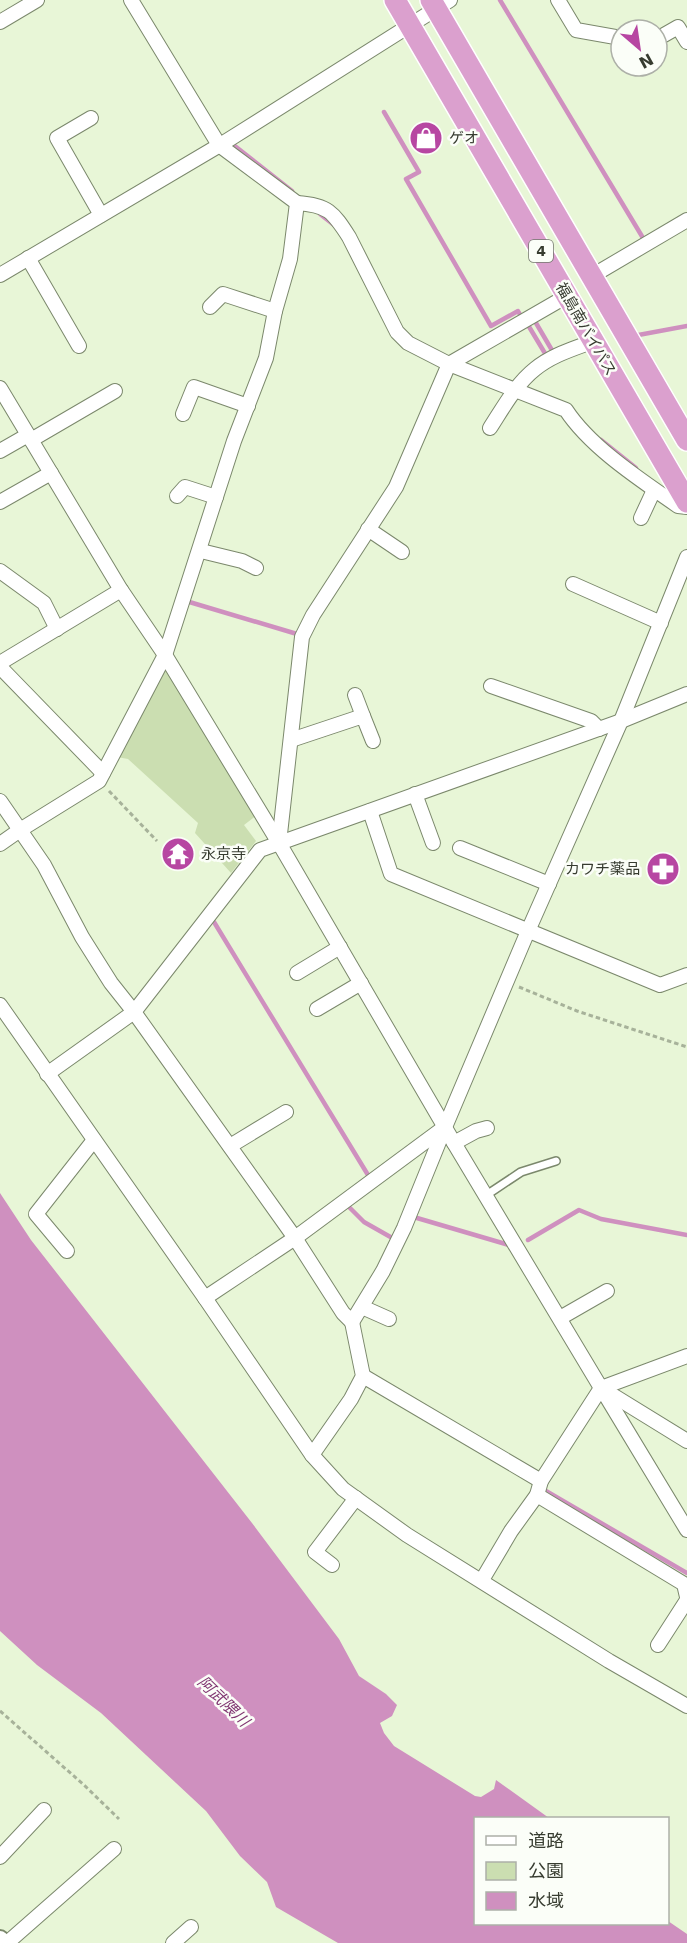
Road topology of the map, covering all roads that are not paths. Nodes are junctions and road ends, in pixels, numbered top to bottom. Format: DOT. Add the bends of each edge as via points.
graph roads {
  1 [pos="37,0"];
  2 [pos="130,0"];
  3 [pos="395,0"];
  4 [pos="558,0"];
  5 [pos="439,3"];
  6 [pos="0,22"];
  7 [pos="409,25"];
  8 [pos="669,32"];
  9 [pos="609,36"];
  10 [pos="687,42"];
  11 [pos="91,118"];
  12 [pos="219,145"];
  13 [pos="297,203"];
  14 [pos="101,215"];
  15 [pos="687,220"];
  16 [pos="28,258"];
  17 [pos="0,275"];
  18 [pos="592,276"];
  19 [pos="567,296"];
  20 [pos="210,307"];
  21 [pos="275,311"];
  22 [pos="594,341"];
  23 [pos="79,346"];
  24 [pos="449,364"];
  25 [pos="0,388"];
  26 [pos="516,389"];
  27 [pos="115,391"];
  28 [pos="248,406"];
  29 [pos="183,414"];
  30 [pos="490,428"];
  31 [pos="29,437"];
  32 [pos="687,440"];
  33 [pos="0,451"];
  34 [pos="51,473"];
  35 [pos="654,490"];
  36 [pos="177,496"];
  37 [pos="216,497"];
  38 [pos="0,502"];
  39 [pos="687,502"];
  40 [pos="687,507"];
  41 [pos="641,518"];
  42 [pos="368,529"];
  43 [pos="201,551"];
  44 [pos="402,552"];
  45 [pos="687,557"];
  46 [pos="256,568"];
  47 [pos="0,571"];
  48 [pos="573,584"];
  49 [pos="122,590"];
  50 [pos="660,623"];
  51 [pos="57,629"];
  52 [pos="165,656"];
  53 [pos="0,665"];
  54 [pos="491,686"];
  55 [pos="687,694"];
  56 [pos="355,695"];
  57 [pos="363,716"];
  58 [pos="621,721"];
  59 [pos="599,729"];
  60 [pos="291,740"];
  61 [pos="373,741"];
  62 [pos="101,777"];
  63 [pos="415,794"];
  64 [pos="0,801"];
  65 [pos="369,811"];
  66 [pos="20,830"];
  67 [pos="279,843"];
  68 [pos="433,843"];
  69 [pos="0,844"];
  70 [pos="460,848"];
  71 [pos="549,884"];
  72 [pos="528,931"];
  73 [pos="340,947"];
  74 [pos="297,973"];
  75 [pos="687,975"];
  76 [pos="361,983"];
  77 [pos="0,1005"];
  78 [pos="317,1009"];
  79 [pos="134,1012"];
  80 [pos="48,1074"];
  81 [pos="286,1112"];
  82 [pos="445,1127"];
  83 [pos="487,1128"];
  84 [pos="94,1140"];
  85 [pos="454,1143"];
  86 [pos="230,1146"];
  87 [pos="556,1161"];
  88 [pos="485,1196"];
  89 [pos="295,1238"];
  90 [pos="67,1251"];
  91 [pos="607,1291"];
  92 [pos="205,1298"];
  93 [pos="362,1307"];
  94 [pos="560,1318"];
  95 [pos="389,1319"];
  96 [pos="352,1322"];
  97 [pos="687,1356"];
  98 [pos="363,1376"];
  99 [pos="601,1388"];
  100 [pos="687,1441"];
  101 [pos="312,1455"];
  102 [pos="541,1481"];
  103 [pos="537,1496"];
  104 [pos="356,1498"];
  105 [pos="687,1530"];
  106 [pos="332,1565"];
  107 [pos="482,1580"];
  108 [pos="687,1598"];
  109 [pos="658,1645"];
  110 [pos="687,1706"];
  111 [pos="44,1810"];
  112 [pos="114,1849"];
  113 [pos="0,1857"];
  114 [pos="191,1927"];
  115 [pos="0,1939"];
  116 [pos="5,1943"];
  117 [pos="173,1943"];
  1 -- 6 [label="street"];
  2 -- 12 [label="street"];
  3 -- 7 [label="highway, 福島南バイパス / 4"];
  4 -- 9 [label="street" via="576,30"];
  5 -- 7 [label="street"];
  5 -- 18 [label="highway, 福島南バイパス / 4"];
  7 -- 12 [label="street"];
  7 -- 19 [label="highway, 福島南バイパス / 4"];
  8 -- 10 [label="street" via="678,27"];
  11 -- 14 [label="street" via="57,138"];
  12 -- 13 [label="street"];
  12 -- 14 [label="street"];
  13 -- 21 [label="street" via="290,259"];
  13 -- 24 [label="street" via="328,210 349,237 397,332 408,343"];
  14 -- 16 [label="street"];
  15 -- 18 [label="street"];
  16 -- 17 [label="street"];
  16 -- 23 [label="street"];
  18 -- 32 [label="highway, 福島南バイパス / 4"];
  19 -- 22 [label="highway, 福島南バイパス / 4"];
  19 -- 24 [label="street"];
  20 -- 21 [label="street" via="224,294"];
  21 -- 28 [label="street" via="266,358"];
  22 -- 26 [label="street" via="543,363"];
  22 -- 39 [label="highway, 福島南バイパス / 4"];
  24 -- 26 [label="street"];
  24 -- 42 [label="street" via="396,487"];
  25 -- 31 [label="street"];
  26 -- 30 [label="street"];
  26 -- 35 [label="street" via="566,410 576,426 632,478"];
  27 -- 31 [label="street"];
  28 -- 29 [label="street" via="194,387"];
  28 -- 37 [label="street"];
  31 -- 33 [label="street"];
  31 -- 34 [label="street"];
  34 -- 38 [label="street"];
  34 -- 49 [label="street"];
  35 -- 40 [label="street" via="678,506"];
  35 -- 41 [label="street"];
  36 -- 37 [label="street" via="185,487"];
  37 -- 43 [label="street"];
  42 -- 44 [label="street"];
  42 -- 60 [label="street" via="302,637"];
  43 -- 46 [label="street"];
  43 -- 52 [label="street"];
  45 -- 50 [label="street"];
  47 -- 51 [label="street" via="44,603"];
  48 -- 50 [label="street"];
  49 -- 51 [label="street"];
  49 -- 52 [label="street"];
  50 -- 58 [label="street"];
  51 -- 53 [label="street"];
  52 -- 62 [label="street"];
  52 -- 67 [label="street"];
  53 -- 62 [label="street"];
  54 -- 59 [label="street" via="591,721"];
  55 -- 58 [label="street"];
  56 -- 57 [label="street"];
  57 -- 60 [label="street"];
  57 -- 61 [label="street"];
  58 -- 59 [label="street"];
  58 -- 71 [label="street"];
  59 -- 63 [label="street"];
  60 -- 67 [label="street"];
  62 -- 66 [label="street"];
  63 -- 65 [label="street"];
  63 -- 68 [label="street"];
  64 -- 66 [label="street"];
  65 -- 67 [label="street"];
  65 -- 72 [label="street" via="391,874"];
  66 -- 69 [label="street"];
  66 -- 79 [label="street" via="44,865 82,938"];
  67 -- 73 [label="street"];
  67 -- 79 [label="street" via="260,850"];
  70 -- 71 [label="street"];
  71 -- 72 [label="street"];
  72 -- 75 [label="street" via="660,985"];
  72 -- 82 [label="street"];
  73 -- 74 [label="street"];
  73 -- 76 [label="street"];
  76 -- 78 [label="street"];
  76 -- 82 [label="street"];
  77 -- 80 [label="street"];
  79 -- 80 [label="street"];
  79 -- 86 [label="street"];
  80 -- 84 [label="street"];
  81 -- 86 [label="street"];
  82 -- 85 [label="street"];
  82 -- 89 [label="street"];
  82 -- 93 [label="street" via="404,1228"];
  83 -- 85 [label="street"];
  84 -- 90 [label="street" via="36,1214"];
  84 -- 92 [label="street"];
  85 -- 88 [label="street"];
  86 -- 89 [label="street"];
  87 -- 88 [label="lane" via="521,1172"];
  88 -- 94 [label="street"];
  89 -- 92 [label="street"];
  89 -- 96 [label="street"];
  91 -- 94 [label="street"];
  92 -- 101 [label="street"];
  93 -- 95 [label="street"];
  93 -- 96 [label="street"];
  94 -- 99 [label="street"];
  96 -- 98 [label="street"];
  97 -- 99 [label="street"];
  98 -- 101 [label="street"];
  98 -- 102 [label="street"];
  99 -- 100 [label="street"];
  99 -- 102 [label="street"];
  99 -- 105 [label="street"];
  101 -- 104 [label="street"];
  102 -- 103 [label="street"];
  103 -- 107 [label="street"];
  103 -- 108 [label="street" via="684,1584"];
  104 -- 106 [label="street" via="315,1552"];
  104 -- 107 [label="street" via="407,1535"];
  107 -- 110 [label="street"];
  108 -- 109 [label="street"];
  111 -- 113 [label="street"];
  112 -- 116 [label="street"];
  114 -- 117 [label="street"];
  115 -- 116 [label="street"];
}
